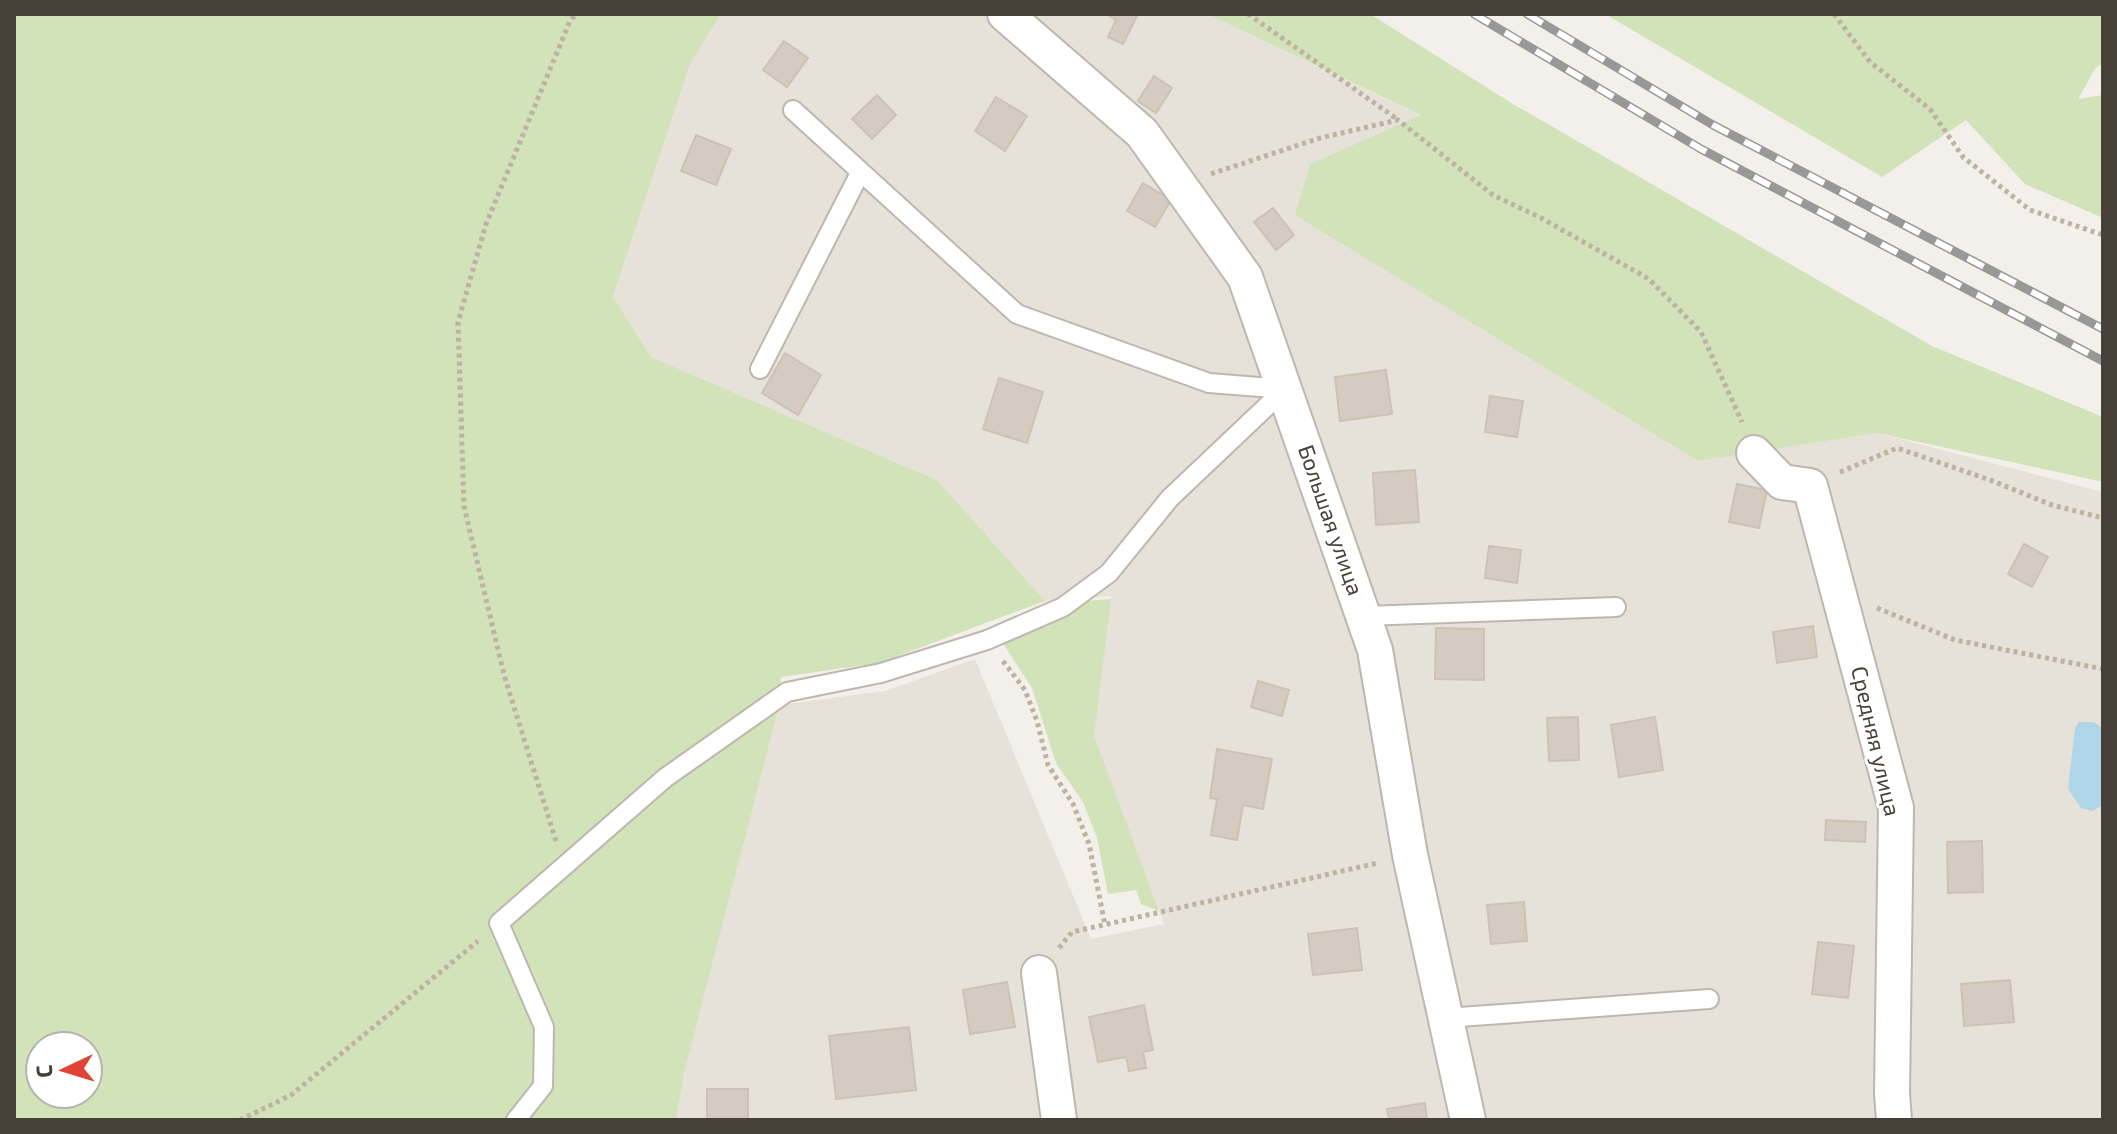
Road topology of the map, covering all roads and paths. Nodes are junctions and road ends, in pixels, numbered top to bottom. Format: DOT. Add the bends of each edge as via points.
graph roads {
  1 [pos="576,14"];
  2 [pos="1005,14"];
  3 [pos="1248,14"];
  4 [pos="1834,14"];
  5 [pos="793,110"];
  6 [pos="1398,120"];
  7 [pos="860,173"];
  8 [pos="1180,186"];
  9 [pos="2103,235"];
  10 [pos="760,369"];
  11 [pos="1285,389"];
  12 [pos="1754,453"];
  13 [pos="1810,486"];
  14 [pos="2103,518"];
  15 [pos="1839,593"];
  16 [pos="1616,607"];
  17 [pos="1364,616"];
  18 [pos="987,640"];
  19 [pos="2103,669"];
  20 [pos="1410,855"];
  21 [pos="563,864"];
  22 [pos="499,923"];
  23 [pos="1105,925"];
  24 [pos="1039,973"];
  25 [pos="1709,999"];
  26 [pos="1445,1018"];
  27 [pos="240,1120"];
  28 [pos="516,1120"];
  29 [pos="1059,1120"];
  30 [pos="1468,1120"];
  31 [pos="1894,1120"];
  1 -- 21 [label="path" via="486,224 458,322 464,506 504,675"];
  2 -- 8 [label="street, Большая улица" via="1142,133"];
  3 -- 6 [label="path"];
  4 -- 9 [label="path" via="1870,62 1930,109 1963,157 2030,210"];
  5 -- 7 [label="lane"];
  6 -- 8 [label="path" via="1320,138"];
  6 -- 12 [label="path" via="1493,195 1649,279 1701,332"];
  7 -- 10 [label="lane"];
  7 -- 11 [label="lane" via="1017,314 1209,383"];
  8 -- 11 [label="street, Большая улица" via="1245,277"];
  11 -- 17 [label="street, Большая улица"];
  11 -- 18 [label="lane" via="1170,498 1109,573 1063,607"];
  12 -- 13 [label="street" via="1782,482"];
  13 -- 14 [label="path" via="1897,448 2052,505"];
  13 -- 15 [label="street, Средняя улица"];
  15 -- 19 [label="path" via="1955,640"];
  15 -- 31 [label="street, Средняя улица" via="1896,808"];
  16 -- 17 [label="lane"];
  17 -- 20 [label="street, Большая улица" via="1375,650"];
  18 -- 21 [label="lane" via="881,673 787,692 665,778"];
  18 -- 23 [label="path" via="1025,690 1048,765 1073,804 1089,844"];
  20 -- 23 [label="path"];
  20 -- 26 [label="street, Большая улица"];
  21 -- 22 [label="lane"];
  22 -- 27 [label="path" via="291,1095"];
  22 -- 28 [label="lane" via="544,1027 543,1086"];
  23 -- 24 [label="path" via="1072,932"];
  24 -- 29 [label="street"];
  25 -- 26 [label="lane"];
  26 -- 30 [label="street, Большая улица"];
}
